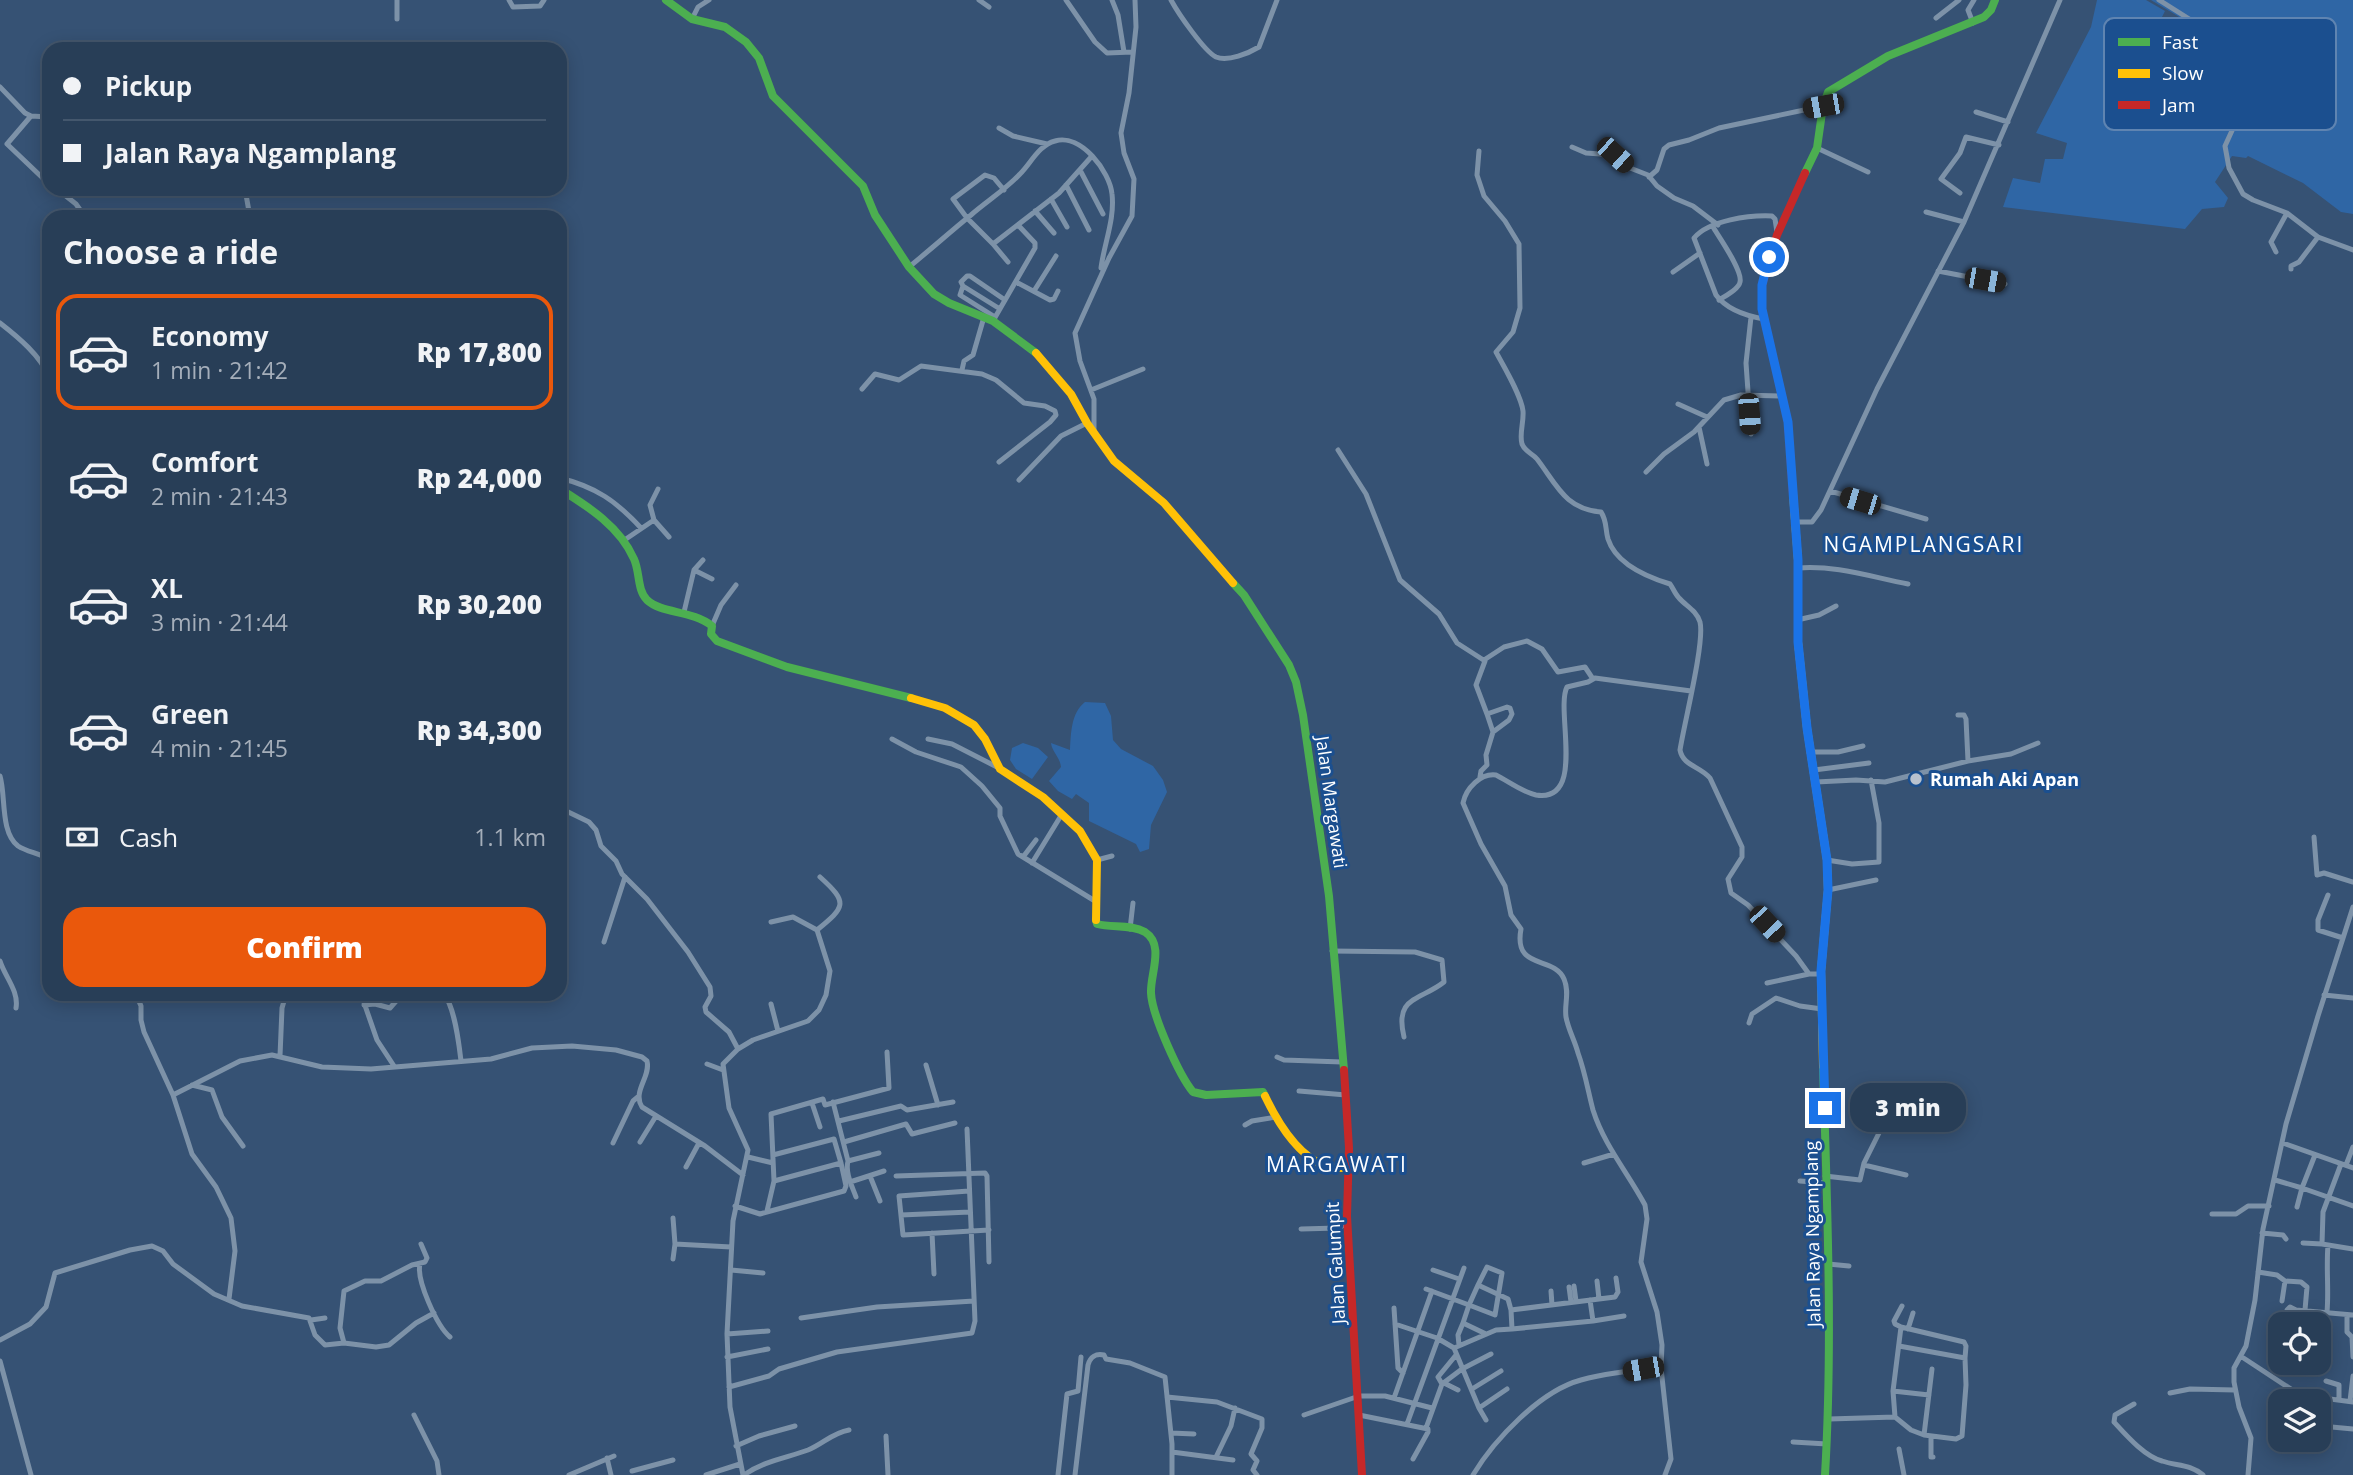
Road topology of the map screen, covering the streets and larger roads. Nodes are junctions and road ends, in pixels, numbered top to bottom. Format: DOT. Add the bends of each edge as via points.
graph roads {
  1 [pos="397,0"];
  2 [pos="509,0"];
  3 [pos="544,0"];
  4 [pos="666,0"];
  5 [pos="709,0"];
  6 [pos="979,0"];
  7 [pos="1066,0"];
  8 [pos="1112,0"];
  9 [pos="1135,0"];
  10 [pos="1171,0"];
  11 [pos="1277,0"];
  12 [pos="1959,0"];
  13 [pos="1974,0"];
  14 [pos="1995,0"];
  15 [pos="2060,0"];
  16 [pos="2159,0"];
  17 [pos="989,7"];
  18 [pos="1936,18"];
  19 [pos="2188,18"];
  20 [pos="397,19"];
  21 [pos="692,19"];
  22 [pos="1973,23"];
  23 [pos="1124,52"];
  24 [pos="1132,52"];
  25 [pos="0,87"];
  26 [pos="1823,106"];
  27 [pos="1976,112"];
  28 [pos="31,116"];
  29 [pos="42,117"];
  30 [pos="2008,122"];
  31 [pos="999,128"];
  32 [pos="2232,130"];
  33 [pos="1047,144"];
  34 [pos="1998,145"];
  35 [pos="1572,147"];
  36 [pos="1817,148"];
  37 [pos="1479,152"];
  38 [pos="1092,156"];
  39 [pos="1080,170"];
  40 [pos="1868,172"];
  41 [pos="42,177"];
  42 [pos="1649,177"];
  43 [pos="1066,185"];
  44 [pos="1004,190"];
  45 [pos="1960,193"];
  46 [pos="66,196"];
  47 [pos="1051,199"];
  48 [pos="80,210"];
  49 [pos="1035,211"];
  50 [pos="1926,212"];
  51 [pos="2287,213"];
  52 [pos="1103,214"];
  53 [pos="967,218"];
  54 [pos="1964,222"];
  55 [pos="1018,225"];
  56 [pos="1715,226"];
  57 [pos="1067,227"];
  58 [pos="1089,230"];
  59 [pos="1054,233"];
  60 [pos="1777,235"];
  61 [pos="2318,237"];
  62 [pos="993,244"];
  63 [pos="2353,250"];
  64 [pos="2276,252"];
  65 [pos="1700,253"];
  66 [pos="1056,256"];
  67 [pos="1008,262"];
  68 [pos="909,267"];
  69 [pos="2291,270"];
  70 [pos="1938,271"];
  71 [pos="1673,272"];
  72 [pos="1101,275"];
  73 [pos="1016,282"];
  74 [pos="2005,284"];
  75 [pos="964,286"];
  76 [pos="1034,291"];
  77 [pos="1058,291"];
  78 [pos="1005,300"];
  79 [pos="1720,300"];
  80 [pos="1000,309"];
  81 [pos="984,317"];
  82 [pos="1751,317"];
  83 [pos="994,319"];
  84 [pos="1764,319"];
  85 [pos="0,323"];
  86 [pos="42,364"];
  87 [pos="1143,369"];
  88 [pos="962,370"];
  89 [pos="862,389"];
  90 [pos="1091,390"];
  91 [pos="1748,394"];
  92 [pos="1783,396"];
  93 [pos="1678,404"];
  94 [pos="1707,416"];
  95 [pos="1087,424"];
  96 [pos="1699,427"];
  97 [pos="1095,434"];
  98 [pos="1751,434"];
  99 [pos="1338,450"];
  100 [pos="999,462"];
  101 [pos="1707,464"];
  102 [pos="1646,472"];
  103 [pos="567,480"];
  104 [pos="1019,481"];
  105 [pos="658,489"];
  106 [pos="1830,491"];
  107 [pos="567,494"];
  108 [pos="1926,519"];
  109 [pos="654,520"];
  110 [pos="1796,522"];
  111 [pos="641,528"];
  112 [pos="669,537"];
  113 [pos="623,541"];
  114 [pos="703,560"];
  115 [pos="1798,568"];
  116 [pos="694,570"];
  117 [pos="712,579"];
  118 [pos="1908,584"];
  119 [pos="736,585"];
  120 [pos="1836,607"];
  121 [pos="684,612"];
  122 [pos="1797,620"];
  123 [pos="712,626"];
  124 [pos="1484,660"];
  125 [pos="1591,678"];
  126 [pos="1690,691"];
  127 [pos="1487,714"];
  128 [pos="1958,715"];
  129 [pos="1493,732"];
  130 [pos="928,738"];
  131 [pos="892,739"];
  132 [pos="2038,743"];
  133 [pos="1863,746"];
  134 [pos="1810,747"];
  135 [pos="1968,761"];
  136 [pos="1869,763"];
  137 [pos="997,767"];
  138 [pos="1814,771"];
  139 [pos="0,776"];
  140 [pos="1480,777"];
  141 [pos="1871,780"];
  142 [pos="1816,782"];
  143 [pos="567,811"];
  144 [pos="1062,814"];
  145 [pos="2314,837"];
  146 [pos="1036,840"];
  147 [pos="42,856"];
  148 [pos="1112,856"];
  149 [pos="1023,858"];
  150 [pos="1097,860"];
  151 [pos="1827,860"];
  152 [pos="1032,863"];
  153 [pos="625,877"];
  154 [pos="820,877"];
  155 [pos="1876,880"];
  156 [pos="2353,882"];
  157 [pos="1828,890"];
  158 [pos="2328,895"];
  159 [pos="1095,901"];
  160 [pos="1133,903"];
  161 [pos="2353,907"];
  162 [pos="771,922"];
  163 [pos="1130,929"];
  164 [pos="817,930"];
  165 [pos="2343,938"];
  166 [pos="604,942"];
  167 [pos="1332,951"];
  168 [pos="0,961"];
  169 [pos="1333,965"];
  170 [pos="1822,971"];
  171 [pos="1809,974"];
  172 [pos="1766,984"];
  173 [pos="2324,995"];
  174 [pos="2353,998"];
  175 [pos="139,1001"];
  176 [pos="284,1001"];
  177 [pos="363,1001"];
  178 [pos="396,1001"];
  179 [pos="449,1001"];
  180 [pos="771,1004"];
  181 [pos="364,1005"];
  182 [pos="16,1008"];
  183 [pos="1822,1009"];
  184 [pos="1749,1023"];
  185 [pos="778,1031"];
  186 [pos="1404,1037"];
  187 [pos="738,1049"];
  188 [pos="887,1052"];
  189 [pos="279,1056"];
  190 [pos="1277,1057"];
  191 [pos="461,1061"];
  192 [pos="1342,1062"];
  193 [pos="706,1064"];
  194 [pos="926,1065"];
  195 [pos="394,1066"];
  196 [pos="723,1070"];
  197 [pos="192,1085"];
  198 [pos="1299,1091"];
  199 [pos="173,1095"];
  200 [pos="1346,1095"];
  201 [pos="639,1096"];
  202 [pos="833,1102"];
  203 [pos="953,1102"];
  204 [pos="812,1103"];
  205 [pos="938,1105"];
  206 [pos="656,1116"];
  207 [pos="1276,1117"];
  208 [pos="839,1121"];
  209 [pos="1889,1122"];
  210 [pos="955,1123"];
  211 [pos="1245,1125"];
  212 [pos="820,1127"];
  213 [pos="1872,1127"];
  214 [pos="967,1129"];
  215 [pos="1880,1131"];
  216 [pos="640,1142"];
  217 [pos="844,1142"];
  218 [pos="613,1143"];
  219 [pos="699,1143"];
  220 [pos="2283,1143"];
  221 [pos="243,1146"];
  222 [pos="2353,1147"];
  223 [pos="879,1153"];
  224 [pos="773,1155"];
  225 [pos="2315,1155"];
  226 [pos="1611,1156"];
  227 [pos="748,1157"];
  228 [pos="848,1161"];
  229 [pos="773,1163"];
  230 [pos="841,1163"];
  231 [pos="1584,1163"];
  232 [pos="1864,1165"];
  233 [pos="2343,1165"];
  234 [pos="686,1167"];
  235 [pos="1348,1168"];
  236 [pos="2353,1168"];
  237 [pos="884,1171"];
  238 [pos="968,1172"];
  239 [pos="743,1175"];
  240 [pos="1906,1175"];
  241 [pos="870,1176"];
  242 [pos="896,1176"];
  243 [pos="1825,1179"];
  244 [pos="2276,1180"];
  245 [pos="774,1181"];
  246 [pos="850,1181"];
  247 [pos="1800,1181"];
  248 [pos="2302,1188"];
  249 [pos="969,1191"];
  250 [pos="856,1197"];
  251 [pos="2329,1197"];
  252 [pos="880,1201"];
  253 [pos="735,1206"];
  254 [pos="2269,1206"];
  255 [pos="2297,1206"];
  256 [pos="2353,1206"];
  257 [pos="767,1211"];
  258 [pos="970,1212"];
  259 [pos="2212,1214"];
  260 [pos="901,1215"];
  261 [pos="673,1218"];
  262 [pos="1348,1223"];
  263 [pos="1301,1229"];
  264 [pos="989,1230"];
  265 [pos="971,1231"];
  266 [pos="932,1233"];
  267 [pos="2263,1233"];
  268 [pos="2286,1239"];
  269 [pos="2303,1243"];
  270 [pos="421,1244"];
  271 [pos="675,1244"];
  272 [pos="2325,1245"];
  273 [pos="731,1247"];
  274 [pos="2353,1249"];
  275 [pos="673,1259"];
  276 [pos="989,1262"];
  277 [pos="420,1264"];
  278 [pos="1828,1265"];
  279 [pos="1849,1266"];
  280 [pos="1464,1268"];
  281 [pos="731,1270"];
  282 [pos="1433,1270"];
  283 [pos="2258,1272"];
  284 [pos="764,1273"];
  285 [pos="934,1274"];
  286 [pos="1616,1278"];
  287 [pos="1459,1279"];
  288 [pos="1597,1281"];
  289 [pos="2285,1281"];
  290 [pos="1478,1285"];
  291 [pos="1572,1287"];
  292 [pos="1551,1291"];
  293 [pos="1498,1293"];
  294 [pos="1452,1298"];
  295 [pos="229,1299"];
  296 [pos="1599,1299"];
  297 [pos="1590,1300"];
  298 [pos="974,1301"];
  299 [pos="2282,1301"];
  300 [pos="1574,1302"];
  301 [pos="1469,1305"];
  302 [pos="1552,1305"];
  303 [pos="1902,1306"];
  304 [pos="1394,1308"];
  305 [pos="1511,1310"];
  306 [pos="2305,1310"];
  307 [pos="1913,1312"];
  308 [pos="2287,1312"];
  309 [pos="2327,1312"];
  310 [pos="2331,1313"];
  311 [pos="434,1314"];
  312 [pos="1495,1315"];
  313 [pos="2350,1315"];
  314 [pos="1624,1316"];
  315 [pos="325,1318"];
  316 [pos="801,1318"];
  317 [pos="311,1320"];
  318 [pos="1593,1321"];
  319 [pos="1463,1323"];
  320 [pos="1395,1324"];
  321 [pos="1904,1328"];
  322 [pos="1512,1329"];
  323 [pos="1496,1330"];
  324 [pos="768,1331"];
  325 [pos="1418,1332"];
  326 [pos="727,1334"];
  327 [pos="1486,1334"];
  328 [pos="450,1337"];
  329 [pos="1437,1338"];
  330 [pos="0,1340"];
  331 [pos="344,1343"];
  332 [pos="1456,1346"];
  333 [pos="1899,1346"];
  334 [pos="768,1349"];
  335 [pos="1491,1354"];
  336 [pos="1457,1355"];
  337 [pos="727,1357"];
  338 [pos="1081,1357"];
  339 [pos="2242,1357"];
  340 [pos="2353,1357"];
  341 [pos="1965,1358"];
  342 [pos="0,1361"];
  343 [pos="1661,1368"];
  344 [pos="1462,1369"];
  345 [pos="1932,1369"];
  346 [pos="1501,1371"];
  347 [pos="1403,1373"];
  348 [pos="2353,1376"];
  349 [pos="2326,1381"];
  350 [pos="1443,1384"];
  351 [pos="729,1387"];
  352 [pos="1472,1389"];
  353 [pos="1507,1389"];
  354 [pos="1458,1390"];
  355 [pos="2235,1390"];
  356 [pos="1893,1391"];
  357 [pos="2170,1393"];
  358 [pos="1928,1395"];
  359 [pos="1359,1396"];
  360 [pos="1169,1397"];
  361 [pos="1394,1398"];
  362 [pos="2339,1399"];
  363 [pos="2352,1401"];
  364 [pos="1413,1404"];
  365 [pos="2134,1404"];
  366 [pos="1235,1408"];
  367 [pos="1432,1408"];
  368 [pos="1479,1408"];
  369 [pos="414,1415"];
  370 [pos="1304,1415"];
  371 [pos="1359,1415"];
  372 [pos="1895,1418"];
  373 [pos="1829,1419"];
  374 [pos="1486,1420"];
  375 [pos="1407,1424"];
  376 [pos="795,1426"];
  377 [pos="2331,1427"];
  378 [pos="1426,1428"];
  379 [pos="2353,1429"];
  380 [pos="849,1430"];
  381 [pos="1174,1433"];
  382 [pos="1194,1434"];
  383 [pos="1923,1435"];
  384 [pos="886,1436"];
  385 [pos="1793,1443"];
  386 [pos="1827,1444"];
  387 [pos="736,1446"];
  388 [pos="1899,1449"];
  389 [pos="1175,1453"];
  390 [pos="1216,1457"];
  391 [pos="1413,1459"];
  392 [pos="1233,1460"];
  393 [pos="673,1461"];
  394 [pos="740,1464"];
  395 [pos="656,1465"];
  396 [pos="588,1466"];
  397 [pos="632,1471"];
  398 [pos="569,1473"];
  399 [pos="1254,1474"];
  400 [pos="31,1475"];
  401 [pos="439,1475"];
  402 [pos="590,1475"];
  403 [pos="611,1475"];
  404 [pos="658,1475"];
  405 [pos="706,1475"];
  406 [pos="743,1475"];
  407 [pos="888,1475"];
  408 [pos="1058,1475"];
  409 [pos="1075,1475"];
  410 [pos="1172,1475"];
  411 [pos="1362,1475"];
  412 [pos="1473,1475"];
  413 [pos="1665,1475"];
  414 [pos="1825,1475"];
  415 [pos="1904,1475"];
  416 [pos="2203,1475"];
  417 [pos="2248,1475"];
  1 -- 20 [label="street"];
  2 -- 3 [label="street" via="513,7 540,6"];
  4 -- 21 [label="street"];
  5 -- 21 [label="street" via="698,6"];
  6 -- 17 [label="street"];
  7 -- 23 [label="street" via="1103,50 1110,55"];
  8 -- 23 [label="street"];
  9 -- 24 [label="street"];
  10 -- 11 [label="street" via="1218,58 1259,47"];
  12 -- 18 [label="street"];
  13 -- 22 [label="street" via="1968,9"];
  14 -- 22 [label="street" via="1989,13"];
  15 -- 30 [label="street"];
  16 -- 19 [label="street"];
  21 -- 68 [label="street, Jalan Margawati" via="725,27 746,42 758,58 773,96 863,186 875,215"];
  22 -- 26 [label="street" via="1864,68 1831,89"];
  23 -- 24 [label="street"];
  24 -- 72 [label="street" via="1121,133 1134,178 1132,216"];
  25 -- 28 [label="street"];
  26 -- 36 [label="street, Jalan Raya Ngamplang"];
  26 -- 42 [label="street" via="1719,128 1669,145"];
  27 -- 30 [label="street"];
  28 -- 29 [label="street"];
  28 -- 41 [label="street" via="6,144"];
  30 -- 34 [label="street"];
  31 -- 33 [label="street"];
  32 -- 51 [label="street" via="2225,153 2243,194"];
  33 -- 38 [label="street" via="1066,140"];
  33 -- 44 [label="street"];
  34 -- 45 [label="street" via="1966,137 1941,180"];
  34 -- 54 [label="street"];
  35 -- 42 [label="street" via="1586,153 1613,154"];
  36 -- 40 [label="street"];
  36 -- 60 [label="street, Jalan Raya Ngamplang"];
  37 -- 126 [label="street" via="1477,174 1484,196 1519,244 1520,308 1513,332 1496,352 1523,410 1521,442 1573,505 1601,512 1614,552 1649,578 1670,584 1695,613 1701,636"];
  38 -- 39 [label="street"];
  38 -- 72 [label="street" via="1109,179 1112,193"];
  39 -- 43 [label="street"];
  39 -- 52 [label="street"];
  42 -- 56 [label="street"];
  43 -- 47 [label="street"];
  43 -- 58 [label="street"];
  44 -- 53 [label="street"];
  44 -- 53 [label="street" via="985,175 956,194 954,201"];
  46 -- 48 [label="street"];
  47 -- 49 [label="street"];
  47 -- 57 [label="street"];
  49 -- 55 [label="street"];
  49 -- 59 [label="street"];
  50 -- 54 [label="street"];
  51 -- 61 [label="street"];
  51 -- 64 [label="street" via="2271,242"];
  53 -- 62 [label="street"];
  53 -- 68 [label="street"];
  54 -- 70 [label="street"];
  55 -- 62 [label="street"];
  55 -- 73 [label="street" via="1036,247"];
  56 -- 60 [label="street" via="1741,217 1771,216"];
  56 -- 65 [label="street" via="1695,236"];
  56 -- 79 [label="street" via="1741,280"];
  60 -- 84 [label="street, Jalan Raya Ngamplang" via="1762,285"];
  61 -- 63 [label="street"];
  61 -- 69 [label="street"];
  62 -- 67 [label="street"];
  65 -- 71 [label="street"];
  65 -- 79 [label="street"];
  66 -- 76 [label="street"];
  68 -- 81 [label="street, Jalan Margawati" via="934,294"];
  70 -- 74 [label="street"];
  70 -- 106 [label="street"];
  72 -- 90 [label="street" via="1075,333"];
  73 -- 76 [label="street"];
  73 -- 78 [label="street"];
  75 -- 78 [label="street" via="961,282 970,276"];
  75 -- 80 [label="street"];
  75 -- 83 [label="street" via="960,295"];
  76 -- 77 [label="street" via="1052,300"];
  78 -- 80 [label="street"];
  79 -- 82 [label="street"];
  80 -- 83 [label="street"];
  81 -- 83 [label="street, Jalan Margawati"];
  81 -- 88 [label="street" via="973,355 964,361"];
  82 -- 84 [label="street"];
  82 -- 91 [label="street"];
  83 -- 95 [label="street, Jalan Margawati" via="1040,357 1071,394"];
  84 -- 92 [label="street, Jalan Raya Ngamplang"];
  85 -- 86 [label="street"];
  87 -- 90 [label="street"];
  88 -- 89 [label="street" via="918,366 899,380 876,374"];
  88 -- 100 [label="street" via="991,377 1024,403 1056,412 1050,422"];
  90 -- 97 [label="street"];
  91 -- 92 [label="street"];
  91 -- 94 [label="street" via="1724,400"];
  91 -- 98 [label="street"];
  92 -- 110 [label="street, Jalan Raya Ngamplang"];
  93 -- 94 [label="street"];
  94 -- 96 [label="street"];
  95 -- 97 [label="street, Jalan Margawati"];
  95 -- 104 [label="street" via="1061,436"];
  96 -- 101 [label="street"];
  96 -- 102 [label="street"];
  97 -- 167 [label="street, Jalan Margawati" via="1114,461 1150,490 1244,596 1295,679 1327,873"];
  99 -- 124 [label="street" via="1365,492 1400,580 1439,614 1457,643"];
  103 -- 111 [label="street" via="611,499"];
  105 -- 109 [label="street" via="650,505"];
  106 -- 108 [label="street"];
  106 -- 110 [label="street" via="1815,520"];
  107 -- 113 [label="street" via="599,515"];
  109 -- 111 [label="street"];
  109 -- 112 [label="street"];
  110 -- 115 [label="street, Jalan Raya Ngamplang"];
  111 -- 113 [label="street"];
  113 -- 121 [label="street" via="635,561 646,598"];
  114 -- 116 [label="street"];
  115 -- 118 [label="street" via="1843,569"];
  115 -- 122 [label="street, Jalan Raya Ngamplang"];
  116 -- 117 [label="street"];
  116 -- 121 [label="street"];
  119 -- 123 [label="street"];
  120 -- 122 [label="street"];
  121 -- 123 [label="street"];
  122 -- 134 [label="street, Jalan Raya Ngamplang"];
  123 -- 137 [label="street" via="717,641 788,667 955,712 978,729"];
  124 -- 125 [label="street" via="1504,646 1527,641 1542,649 1558,672 1581,666"];
  124 -- 127 [label="street" via="1476,685"];
  125 -- 126 [label="street"];
  125 -- 140 [label="street" via="1565,690 1568,758 1557,789 1533,794 1496,775"];
  126 -- 171 [label="street" via="1680,752 1685,761 1710,778 1742,847 1742,857 1729,876 1729,890"];
  127 -- 129 [label="street"];
  127 -- 129 [label="street" via="1507,707 1511,712 1509,720"];
  128 -- 135 [label="street" via="1966,719"];
  129 -- 140 [label="street"];
  130 -- 137 [label="street" via="952,744"];
  131 -- 149 [label="street" via="956,764 977,781 1000,809 1014,849"];
  132 -- 135 [label="street" via="2011,754"];
  133 -- 134 [label="street" via="1838,752"];
  134 -- 138 [label="street, Jalan Raya Ngamplang"];
  135 -- 141 [label="street" via="1889,781"];
  136 -- 138 [label="street"];
  137 -- 144 [label="street"];
  138 -- 142 [label="street, Jalan Raya Ngamplang"];
  139 -- 147 [label="street" via="12,841"];
  140 -- 226 [label="street" via="1464,797 1464,807 1505,886 1511,915 1520,926 1520,946 1536,962 1558,970 1564,979 1567,1021"];
  141 -- 142 [label="street"];
  141 -- 151 [label="street" via="1879,822 1879,862"];
  142 -- 151 [label="street, Jalan Raya Ngamplang"];
  143 -- 153 [label="street" via="589,821"];
  144 -- 150 [label="street" via="1080,831"];
  144 -- 152 [label="street"];
  145 -- 156 [label="street" via="2317,874"];
  146 -- 149 [label="street"];
  148 -- 150 [label="street"];
  149 -- 152 [label="street"];
  150 -- 159 [label="street"];
  151 -- 157 [label="street, Jalan Raya Ngamplang"];
  152 -- 159 [label="street"];
  153 -- 166 [label="street"];
  153 -- 187 [label="street" via="663,919 708,983 711,996 705,1011 729,1032"];
  154 -- 164 [label="street" via="841,905"];
  155 -- 157 [label="street"];
  157 -- 170 [label="street, Jalan Raya Ngamplang"];
  158 -- 165 [label="street" via="2318,930"];
  159 -- 163 [label="street" via="1097,924"];
  160 -- 163 [label="street"];
  161 -- 165 [label="street"];
  162 -- 164 [label="street" via="794,918"];
  163 -- 207 [label="street" via="1145,932 1153,943 1151,998 1189,1089 1200,1095 1263,1092"];
  164 -- 185 [label="street" via="830,971 823,1003 808,1021"];
  165 -- 173 [label="street"];
  167 -- 169 [label="street, Jalan Margawati"];
  167 -- 186 [label="street" via="1415,953 1442,960 1444,982 1404,1009"];
  168 -- 182 [label="street" via="18,997"];
  169 -- 192 [label="street, Jalan Galumpit"];
  170 -- 171 [label="street"];
  170 -- 183 [label="street, Jalan Raya Ngamplang"];
  171 -- 172 [label="street"];
  173 -- 174 [label="street"];
  173 -- 220 [label="street"];
  175 -- 199 [label="street" via="144,1032"];
  176 -- 189 [label="street"];
  177 -- 181 [label="street"];
  178 -- 181 [label="street" via="390,1008"];
  179 -- 191 [label="street"];
  180 -- 185 [label="street"];
  181 -- 195 [label="street" via="380,1047"];
  183 -- 184 [label="street" via="1776,998 1752,1014"];
  183 -- 243 [label="street, Jalan Raya Ngamplang"];
  185 -- 187 [label="street"];
  187 -- 196 [label="street" via="723,1063"];
  188 -- 202 [label="street" via="889,1088"];
  189 -- 195 [label="street" via="321,1068"];
  189 -- 197 [label="street" via="240,1060"];
  190 -- 192 [label="street"];
  191 -- 195 [label="street"];
  191 -- 201 [label="street" via="498,1058 550,1045 616,1050 648,1063"];
  192 -- 200 [label="street, Jalan Galumpit"];
  193 -- 196 [label="street"];
  194 -- 205 [label="street"];
  196 -- 227 [label="street" via="729,1108"];
  197 -- 199 [label="street"];
  197 -- 221 [label="street" via="212,1090 222,1117"];
  198 -- 200 [label="street"];
  199 -- 295 [label="street" via="192,1154 231,1218 235,1251"];
  200 -- 235 [label="street, Jalan Galumpit"];
  201 -- 206 [label="street" via="642,1107"];
  201 -- 218 [label="street"];
  202 -- 204 [label="street"];
  202 -- 208 [label="street"];
  203 -- 205 [label="street"];
  204 -- 212 [label="street"];
  204 -- 224 [label="street" via="771,1114"];
  205 -- 208 [label="street" via="907,1110 901,1106"];
  206 -- 216 [label="street"];
  206 -- 219 [label="street"];
  207 -- 211 [label="street"];
  207 -- 235 [label="street" via="1281,1128 1319,1164"];
  208 -- 217 [label="street"];
  209 -- 215 [label="street" via="1886,1131"];
  210 -- 217 [label="street" via="912,1133 906,1125"];
  213 -- 215 [label="street"];
  214 -- 238 [label="street"];
  215 -- 232 [label="street"];
  217 -- 228 [label="street"];
  219 -- 234 [label="street"];
  219 -- 239 [label="street"];
  220 -- 225 [label="street"];
  220 -- 244 [label="street"];
  222 -- 233 [label="street"];
  223 -- 228 [label="street"];
  224 -- 229 [label="street"];
  224 -- 230 [label="street" via="833,1139"];
  225 -- 233 [label="street"];
  225 -- 248 [label="street"];
  226 -- 231 [label="street"];
  226 -- 343 [label="street" via="1628,1175 1647,1212 1641,1262 1657,1312"];
  227 -- 229 [label="street"];
  227 -- 239 [label="street"];
  228 -- 246 [label="street"];
  229 -- 245 [label="street"];
  230 -- 245 [label="street"];
  230 -- 257 [label="street" via="845,1191"];
  232 -- 240 [label="street"];
  232 -- 243 [label="street" via="1860,1180"];
  233 -- 236 [label="street"];
  233 -- 251 [label="street"];
  235 -- 262 [label="street, Jalan Galumpit"];
  237 -- 241 [label="street"];
  238 -- 242 [label="street"];
  238 -- 249 [label="street"];
  238 -- 264 [label="street" via="987,1176"];
  239 -- 253 [label="street"];
  241 -- 246 [label="street"];
  241 -- 252 [label="street"];
  243 -- 247 [label="street"];
  243 -- 278 [label="street, Jalan Raya Ngamplang"];
  244 -- 248 [label="street"];
  244 -- 254 [label="street"];
  245 -- 257 [label="street"];
  246 -- 250 [label="street"];
  248 -- 251 [label="street"];
  248 -- 255 [label="street"];
  249 -- 258 [label="street"];
  249 -- 260 [label="street" via="899,1196"];
  251 -- 256 [label="street"];
  251 -- 272 [label="street" via="2323,1212"];
  253 -- 257 [label="street" via="757,1214"];
  253 -- 273 [label="street"];
  254 -- 259 [label="street"];
  254 -- 267 [label="street"];
  258 -- 260 [label="street"];
  258 -- 265 [label="street"];
  260 -- 266 [label="street" via="903,1235"];
  261 -- 271 [label="street"];
  262 -- 263 [label="street" via="1338,1228"];
  262 -- 359 [label="street, Jalan Galumpit"];
  264 -- 265 [label="street"];
  264 -- 276 [label="street"];
  265 -- 266 [label="street"];
  265 -- 298 [label="street"];
  266 -- 285 [label="street"];
  267 -- 268 [label="street"];
  267 -- 283 [label="street"];
  269 -- 272 [label="street"];
  270 -- 277 [label="street" via="427,1258"];
  271 -- 273 [label="street"];
  271 -- 275 [label="street"];
  272 -- 274 [label="street"];
  272 -- 309 [label="street"];
  273 -- 281 [label="street"];
  277 -- 311 [label="street"];
  277 -- 331 [label="street" via="344,1291 340,1328"];
  278 -- 279 [label="street"];
  278 -- 373 [label="street, Jalan Raya Ngamplang"];
  280 -- 287 [label="street"];
  281 -- 284 [label="street"];
  281 -- 326 [label="street"];
  282 -- 287 [label="street"];
  283 -- 289 [label="street"];
  283 -- 339 [label="street"];
  286 -- 296 [label="street" via="1617,1296"];
  287 -- 294 [label="street"];
  288 -- 296 [label="street"];
  289 -- 299 [label="street"];
  289 -- 306 [label="street" via="2307,1287"];
  290 -- 293 [label="street"];
  290 -- 293 [label="street" via="1486,1267 1497,1270 1502,1274"];
  290 -- 301 [label="street"];
  291 -- 300 [label="street"];
  292 -- 302 [label="street"];
  293 -- 305 [label="street" via="1508,1300"];
  293 -- 312 [label="street"];
  294 -- 301 [label="street"];
  294 -- 325 [label="street" via="1429,1290"];
  294 -- 329 [label="street"];
  295 -- 317 [label="street" via="242,1306"];
  295 -- 330 [label="street" via="177,1268 159,1248 149,1247 57,1272 46,1307 30,1324"];
  296 -- 297 [label="street"];
  297 -- 300 [label="street"];
  297 -- 318 [label="street"];
  298 -- 316 [label="street"];
  298 -- 351 [label="street" via="971,1334 837,1352"];
  300 -- 302 [label="street"];
  301 -- 312 [label="street"];
  301 -- 319 [label="street"];
  302 -- 305 [label="street"];
  303 -- 321 [label="street" via="1894,1321"];
  304 -- 320 [label="street"];
  305 -- 322 [label="street"];
  306 -- 308 [label="street" via="2288,1307"];
  306 -- 309 [label="street"];
  307 -- 321 [label="street"];
  310 -- 313 [label="street"];
  311 -- 328 [label="street"];
  311 -- 331 [label="street" via="389,1345"];
  312 -- 323 [label="street"];
  313 -- 340 [label="street" via="2347,1332"];
  314 -- 318 [label="street"];
  315 -- 317 [label="street"];
  317 -- 331 [label="street" via="322,1344"];
  318 -- 322 [label="street"];
  319 -- 327 [label="street"];
  319 -- 332 [label="street"];
  320 -- 325 [label="street"];
  320 -- 347 [label="street" via="1398,1368"];
  321 -- 333 [label="street"];
  321 -- 341 [label="street" via="1964,1342"];
  322 -- 323 [label="street"];
  323 -- 327 [label="street"];
  324 -- 326 [label="street"];
  325 -- 329 [label="street"];
  325 -- 347 [label="street"];
  326 -- 337 [label="street"];
  327 -- 332 [label="street"];
  329 -- 332 [label="street"];
  329 -- 364 [label="street"];
  332 -- 336 [label="street"];
  333 -- 341 [label="street"];
  333 -- 356 [label="street"];
  334 -- 337 [label="street"];
  335 -- 344 [label="street"];
  336 -- 344 [label="street"];
  336 -- 350 [label="street" via="1438,1377"];
  337 -- 351 [label="street"];
  338 -- 408 [label="street" via="1078,1391 1066,1396"];
  339 -- 355 [label="street" via="2234,1368"];
  339 -- 362 [label="street" via="2297,1394"];
  341 -- 383 [label="street" via="1962,1435 1955,1439"];
  342 -- 400 [label="street"];
  343 -- 412 [label="street" via="1580,1380 1562,1388 1536,1404 1495,1442"];
  343 -- 413 [label="street" via="1671,1459"];
  344 -- 350 [label="street"];
  344 -- 352 [label="street"];
  345 -- 358 [label="street"];
  346 -- 352 [label="street"];
  347 -- 361 [label="street"];
  348 -- 363 [label="street"];
  349 -- 362 [label="street" via="2339,1384"];
  350 -- 354 [label="street"];
  350 -- 367 [label="street"];
  351 -- 387 [label="street"];
  352 -- 368 [label="street"];
  353 -- 368 [label="street"];
  355 -- 357 [label="street"];
  355 -- 417 [label="street" via="2251,1438"];
  356 -- 358 [label="street"];
  356 -- 372 [label="street"];
  358 -- 383 [label="street"];
  359 -- 361 [label="street"];
  359 -- 370 [label="street"];
  359 -- 371 [label="street, Jalan Galumpit"];
  360 -- 366 [label="street" via="1211,1400"];
  360 -- 381 [label="street"];
  360 -- 409 [label="street" via="1164,1376 1130,1363 1093,1357 1088,1365"];
  361 -- 364 [label="street"];
  362 -- 363 [label="street"];
  364 -- 367 [label="street"];
  364 -- 375 [label="street"];
  365 -- 416 [label="street" via="2115,1415 2120,1429 2155,1458 2192,1467"];
  366 -- 390 [label="street"];
  366 -- 399 [label="street" via="1263,1421 1251,1454 1257,1461"];
  367 -- 378 [label="street"];
  368 -- 374 [label="street"];
  369 -- 401 [label="street" via="437,1461"];
  371 -- 375 [label="street"];
  371 -- 411 [label="street, Jalan Galumpit"];
  372 -- 373 [label="street"];
  372 -- 383 [label="street"];
  373 -- 386 [label="street, Jalan Raya Ngamplang"];
  375 -- 378 [label="street"];
  376 -- 387 [label="street"];
  377 -- 379 [label="street"];
  378 -- 391 [label="street"];
  380 -- 406 [label="street"];
  381 -- 382 [label="street"];
  381 -- 389 [label="street"];
  384 -- 407 [label="street"];
  385 -- 386 [label="street"];
  386 -- 414 [label="street, Jalan Raya Ngamplang"];
  387 -- 394 [label="street"];
  388 -- 415 [label="street"];
  389 -- 390 [label="street"];
  389 -- 410 [label="street"];
  390 -- 392 [label="street"];
  393 -- 395 [label="street"];
  394 -- 405 [label="street"];
  394 -- 406 [label="street"];
  395 -- 397 [label="street"];
  395 -- 404 [label="street"];
  396 -- 398 [label="street"];
  396 -- 402 [label="street"];
  396 -- 403 [label="street" via="610,1457"];
}
